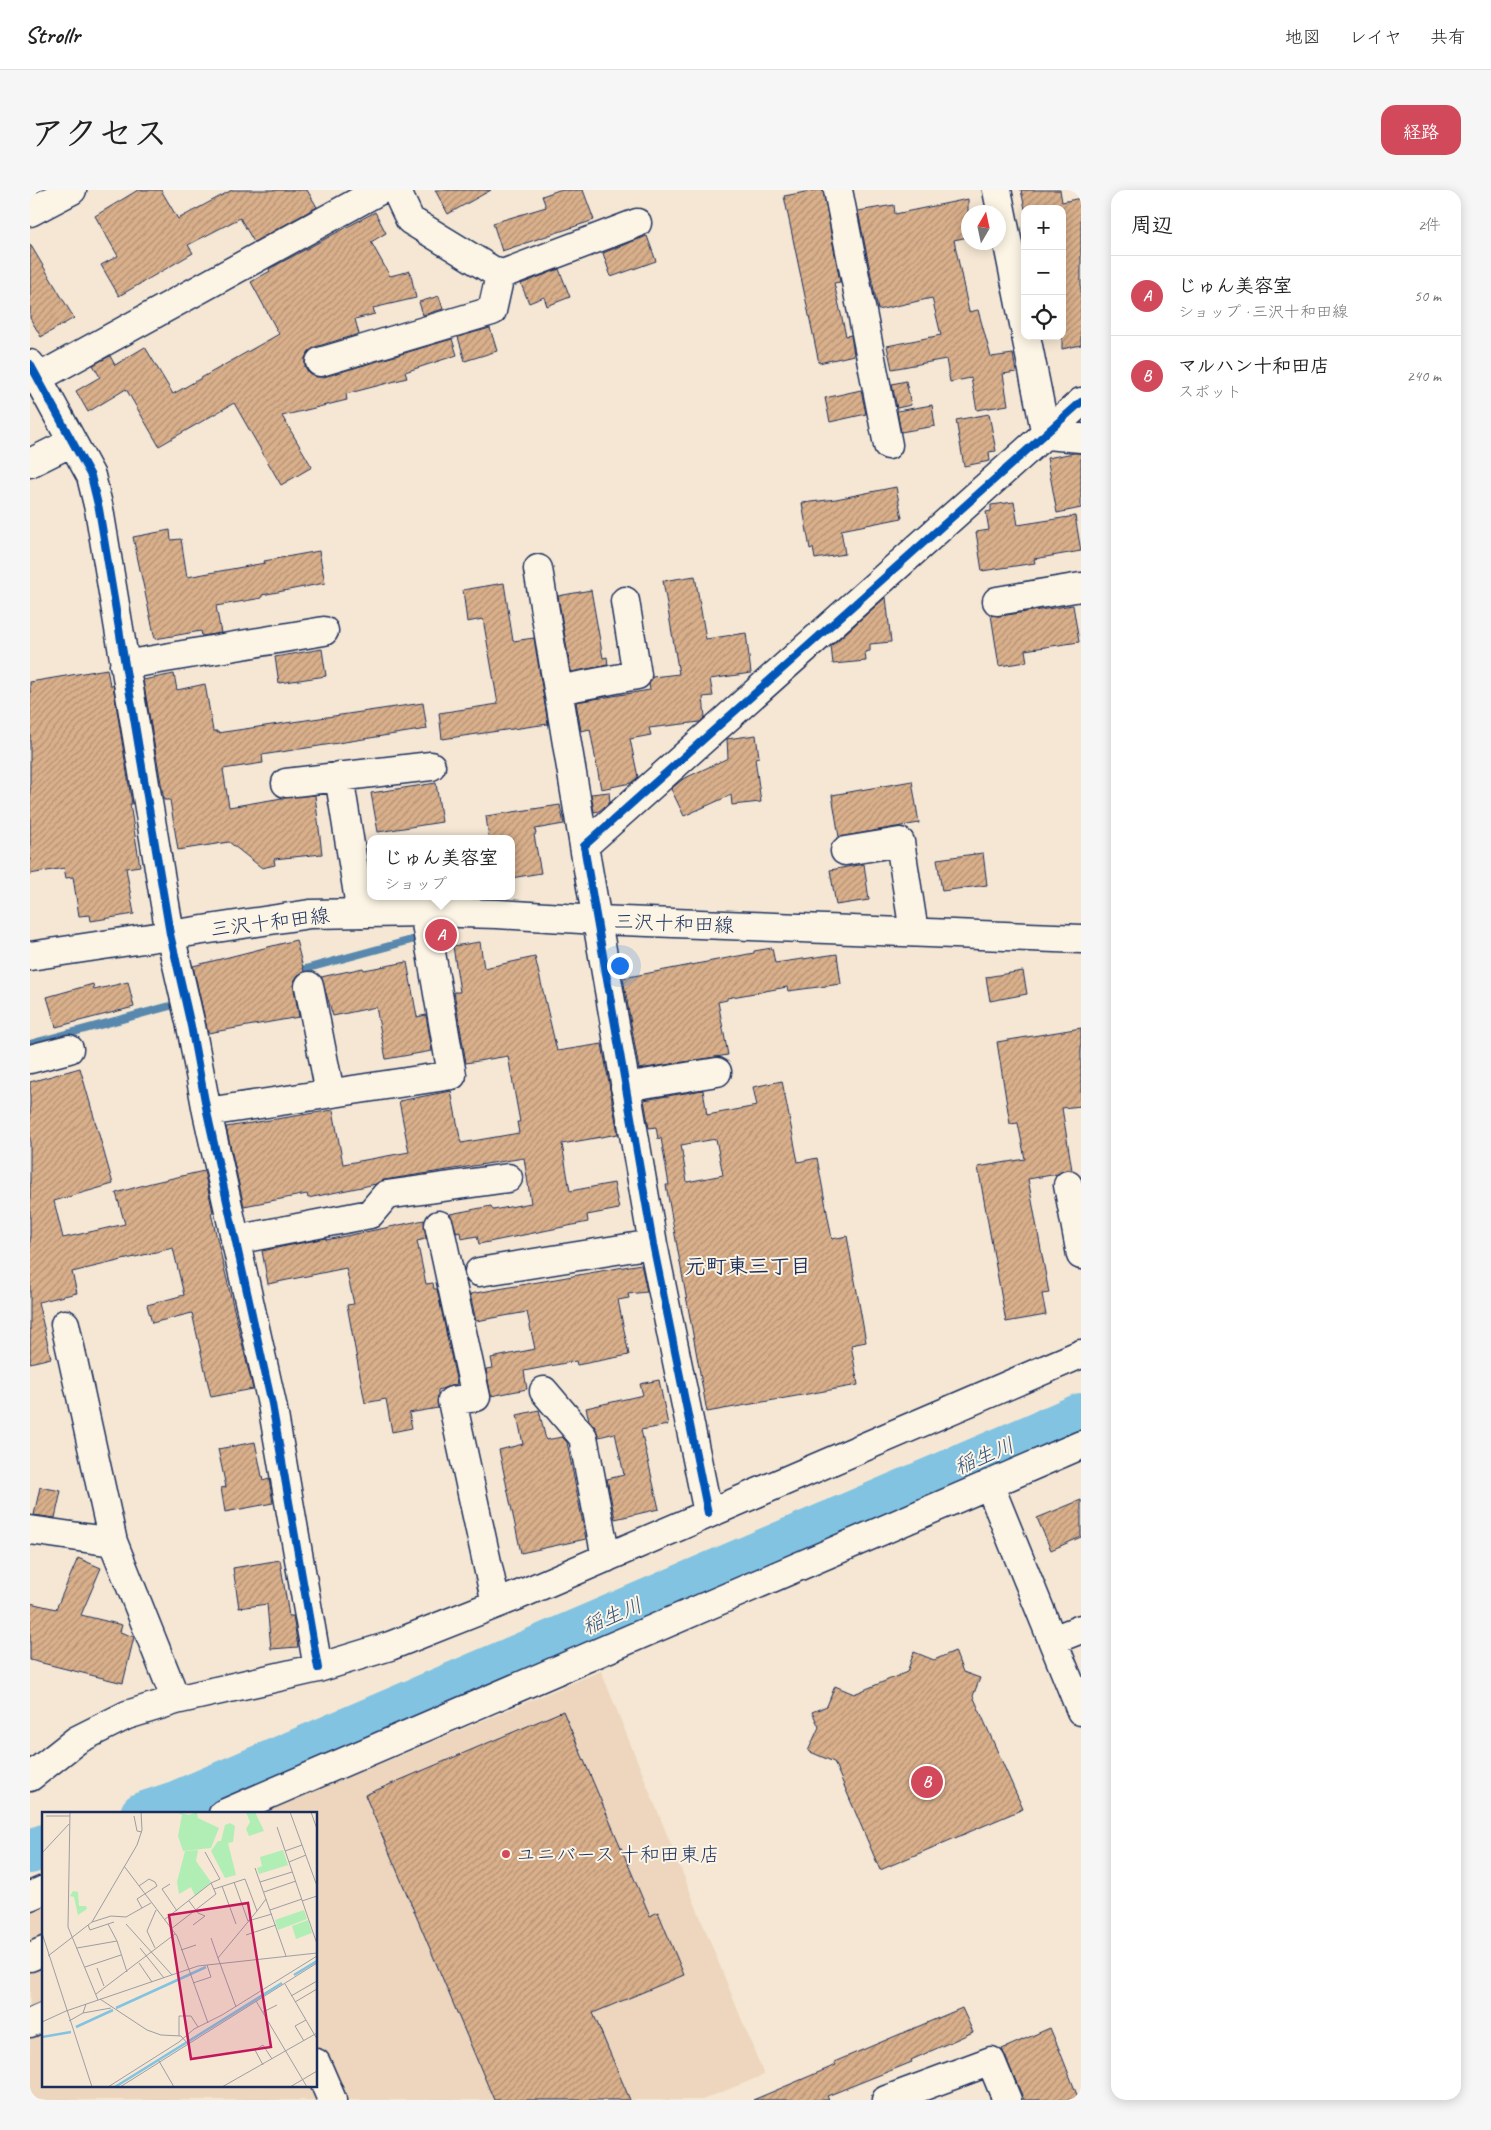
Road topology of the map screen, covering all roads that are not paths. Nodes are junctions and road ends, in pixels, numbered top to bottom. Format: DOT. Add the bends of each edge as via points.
graph roads {
  1 [pos="72,190"];
  2 [pos="380,190"];
  3 [pos="396,190"];
  4 [pos="838,190"];
  5 [pos="997,190"];
  6 [pos="30,212"];
  7 [pos="637,223"];
  8 [pos="500,275"];
  9 [pos="1021,309"];
  10 [pos="1027,340"];
  11 [pos="320,362"];
  12 [pos="34,371"];
  13 [pos="1081,402"];
  14 [pos="1046,435"];
  15 [pos="1081,438"];
  16 [pos="72,442"];
  17 [pos="888,445"];
  18 [pos="30,463"];
  19 [pos="538,569"];
  20 [pos="1081,587"];
  21 [pos="625,601"];
  22 [pos="998,601"];
  23 [pos="324,631"];
  24 [pos="124,665"];
  25 [pos="558,690"];
  26 [pos="431,766"];
  27 [pos="339,776"];
  28 [pos="286,783"];
  29 [pos="584,846"];
  30 [pos="845,851"];
  31 [pos="424,912"];
  32 [pos="361,913"];
  33 [pos="596,920"];
  34 [pos="914,932"];
  35 [pos="170,934"];
  36 [pos="1081,939"];
  37 [pos="30,956"];
  38 [pos="309,986"];
  39 [pos="69,1049"];
  40 [pos="30,1059"];
  41 [pos="718,1072"];
  42 [pos="625,1087"];
  43 [pos="330,1092"];
  44 [pos="207,1112"];
  45 [pos="508,1178"];
  46 [pos="1068,1185"];
  47 [pos="439,1225"];
  48 [pos="235,1240"];
  49 [pos="653,1244"];
  50 [pos="1081,1255"];
  51 [pos="479,1272"];
  52 [pos="65,1324"];
  53 [pos="1081,1354"];
  54 [pos="544,1391"];
  55 [pos="1081,1445"];
  56 [pos="989,1484"];
  57 [pos="708,1513"];
  58 [pos="30,1530"];
  59 [pos="113,1542"];
  60 [pos="606,1558"];
  61 [pos="496,1604"];
  62 [pos="1081,1629"];
  63 [pos="1053,1640"];
  64 [pos="318,1668"];
  65 [pos="176,1700"];
  66 [pos="1081,1711"];
  67 [pos="30,1777"];
  68 [pos="228,1812"];
  69 [pos="42,1891"];
  70 [pos="30,1896"];
  71 [pos="42,1952"];
  72 [pos="30,1957"];
  73 [pos="42,2018"];
  74 [pos="30,2023"];
  75 [pos="318,2068"];
  76 [pos="332,2100"];
  77 [pos="886,2100"];
  78 [pos="1007,2100"];
  1 -- 6 [label="street"];
  2 -- 12 [label="street"];
  3 -- 8 [label="street" via="410,220"];
  4 -- 17 [label="street"];
  5 -- 9 [label="street"];
  7 -- 8 [label="street"];
  8 -- 11 [label="street" via="492,311"];
  10 -- 14 [label="street"];
  12 -- 16 [label="street"];
  13 -- 14 [label="street"];
  14 -- 15 [label="street"];
  14 -- 29 [label="street"];
  16 -- 18 [label="street"];
  16 -- 24 [label="street" via="91,476 99,509"];
  19 -- 25 [label="street"];
  20 -- 22 [label="street"];
  21 -- 25 [label="street" via="637,676"];
  23 -- 24 [label="street"];
  24 -- 35 [label="street"];
  25 -- 29 [label="street"];
  26 -- 27 [label="street"];
  27 -- 28 [label="street"];
  27 -- 32 [label="street"];
  29 -- 33 [label="street"];
  30 -- 34 [label="street" via="900,842"];
  31 -- 32 [label="street, 三沢十和田線"];
  31 -- 33 [label="street, 三沢十和田線"];
  31 -- 43 [label="street" via="452,1074"];
  32 -- 35 [label="street, 三沢十和田線" via="310,914"];
  33 -- 34 [label="street, 三沢十和田線"];
  33 -- 42 [label="street"];
  34 -- 36 [label="street, 三沢十和田線"];
  35 -- 37 [label="street, 三沢十和田線"];
  35 -- 44 [label="street"];
  38 -- 43 [label="street"];
  39 -- 40 [label="street"];
  41 -- 42 [label="street"];
  42 -- 49 [label="street"];
  43 -- 44 [label="street"];
  44 -- 48 [label="street"];
  45 -- 48 [label="street" via="386,1195 370,1214"];
  46 -- 50 [label="street"];
  47 -- 61 [label="street" via="476,1397 452,1401"];
  48 -- 64 [label="street" via="272,1404"];
  49 -- 51 [label="street"];
  49 -- 57 [label="street"];
  52 -- 59 [label="street"];
  53 -- 57 [label="street"];
  54 -- 60 [label="street" via="583,1436"];
  55 -- 56 [label="street"];
  56 -- 63 [label="street"];
  56 -- 68 [label="street"];
  57 -- 60 [label="street"];
  58 -- 59 [label="street"];
  59 -- 65 [label="street"];
  60 -- 61 [label="street"];
  61 -- 64 [label="street" via="390,1646"];
  62 -- 63 [label="street"];
  63 -- 66 [label="street"];
  64 -- 65 [label="street"];
  65 -- 67 [label="street" via="127,1715 77,1740"];
  69 -- 70 [label="street"];
  71 -- 72 [label="street"];
  73 -- 74 [label="street"];
  75 -- 76 [label="street"];
  77 -- 78 [label="street" via="990,2061"];
}
